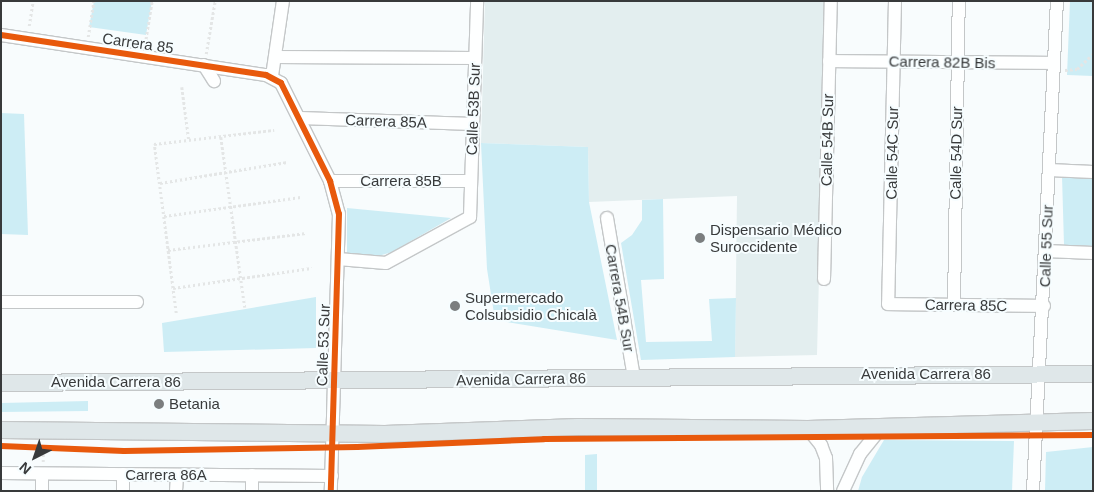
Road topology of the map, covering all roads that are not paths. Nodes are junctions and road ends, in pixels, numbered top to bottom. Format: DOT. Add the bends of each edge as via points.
graph roads {
  1 [pos="283,1"];
  2 [pos="477,1"];
  3 [pos="831,1"];
  4 [pos="895,1"];
  5 [pos="959,1"];
  6 [pos="1057,1"];
  7 [pos="1,35"];
  8 [pos="275,57"];
  9 [pos="475,58"];
  10 [pos="829,61"];
  11 [pos="894,61"];
  12 [pos="958,62"];
  13 [pos="204,65"];
  14 [pos="1054,67"];
  15 [pos="272,76"];
  16 [pos="214,81"];
  17 [pos="300,118"];
  18 [pos="473,124"];
  19 [pos="1049,170"];
  20 [pos="1093,172"];
  21 [pos="330,181"];
  22 [pos="471,181"];
  23 [pos="607,218"];
  24 [pos="1046,251"];
  25 [pos="1093,253"];
  26 [pos="338,259"];
  27 [pos="824,279"];
  28 [pos="1,302"];
  29 [pos="137,302"];
  30 [pos="888,304"];
  31 [pos="954,305"];
  32 [pos="1044,306"];
  33 [pos="1041,374"];
  34 [pos="1093,374"];
  35 [pos="634,377"];
  36 [pos="334,380"];
  37 [pos="1,383"];
  38 [pos="1093,421"];
  39 [pos="1038,424"];
  40 [pos="882,427"];
  41 [pos="808,428"];
  42 [pos="1,430"];
  43 [pos="333,434"];
  44 [pos="1,473"];
  45 [pos="42,474"];
  46 [pos="123,474"];
  47 [pos="177,475"];
  48 [pos="252,475"];
  49 [pos="332,476"];
  50 [pos="42,491"];
  51 [pos="123,491"];
  52 [pos="176,491"];
  53 [pos="252,491"];
  54 [pos="331,491"];
  55 [pos="828,491"];
  56 [pos="843,491"];
  57 [pos="1033,491"];
  1 -- 8 [label="street"];
  2 -- 9 [label="street, Calle 53B Sur"];
  3 -- 10 [label="street, Calle 54B Sur"];
  4 -- 11 [label="street, Calle 54C Sur"];
  5 -- 12 [label="street, Calle 54D Sur"];
  6 -- 14 [label="street, Calle 55 Sur"];
  7 -- 13 [label="street, Carrera 85"];
  8 -- 9 [label="street"];
  8 -- 15 [label="street"];
  9 -- 18 [label="street, Calle 53B Sur"];
  10 -- 11 [label="street, Carrera 82B Bis"];
  10 -- 27 [label="street, Calle 54B Sur"];
  11 -- 12 [label="street, Carrera 82B Bis"];
  11 -- 30 [label="street, Calle 54C Sur"];
  12 -- 14 [label="street, Carrera 82B Bis"];
  12 -- 31 [label="street, Calle 54D Sur"];
  13 -- 15 [label="street, Carrera 85"];
  13 -- 16 [label="street"];
  14 -- 19 [label="street, Calle 55 Sur"];
  15 -- 17 [label="street, Calle 53 Sur" via="280,83"];
  17 -- 18 [label="street, Carrera 85A"];
  17 -- 21 [label="street, Calle 53 Sur"];
  18 -- 22 [label="street, Calle 53B Sur"];
  19 -- 20 [label="street"];
  19 -- 24 [label="street, Calle 55 Sur"];
  21 -- 22 [label="street, Carrera 85B"];
  21 -- 26 [label="street, Calle 53 Sur" via="337,201"];
  22 -- 26 [label="street, Calle 53B Sur" via="470,217 386,263"];
  23 -- 35 [label="street, Carrera 54B Sur"];
  24 -- 25 [label="street"];
  24 -- 32 [label="street, Calle 55 Sur"];
  26 -- 36 [label="street, Calle 53 Sur"];
  28 -- 29 [label="street"];
  30 -- 31 [label="street, Carrera 85C"];
  31 -- 32 [label="street, Carrera 85C"];
  32 -- 33 [label="street, Calle 55 Sur"];
  33 -- 34 [label="main road, Avenida Carrera 86"];
  33 -- 35 [label="main road, Avenida Carrera 86"];
  33 -- 39 [label="street, Calle 55 Sur"];
  35 -- 36 [label="main road, Avenida Carrera 86"];
  36 -- 37 [label="main road, Avenida Carrera 86"];
  36 -- 43 [label="street, Calle 53 Sur"];
  38 -- 39 [label="main road"];
  39 -- 40 [label="main road"];
  39 -- 57 [label="street, Calle 55 Sur"];
  40 -- 41 [label="main road"];
  40 -- 56 [label="street" via="860,454"];
  41 -- 43 [label="main road" via="578,427"];
  41 -- 55 [label="street" via="826,458"];
  42 -- 43 [label="main road"];
  43 -- 49 [label="street, Calle 53 Sur"];
  44 -- 45 [label="street, Carrera 86A"];
  45 -- 46 [label="street, Carrera 86A"];
  45 -- 50 [label="street"];
  46 -- 47 [label="street, Carrera 86A"];
  46 -- 51 [label="street"];
  47 -- 48 [label="street, Carrera 86A"];
  47 -- 52 [label="street"];
  48 -- 49 [label="street, Carrera 86A"];
  48 -- 53 [label="street"];
  49 -- 54 [label="street, Calle 53 Sur"];
}
